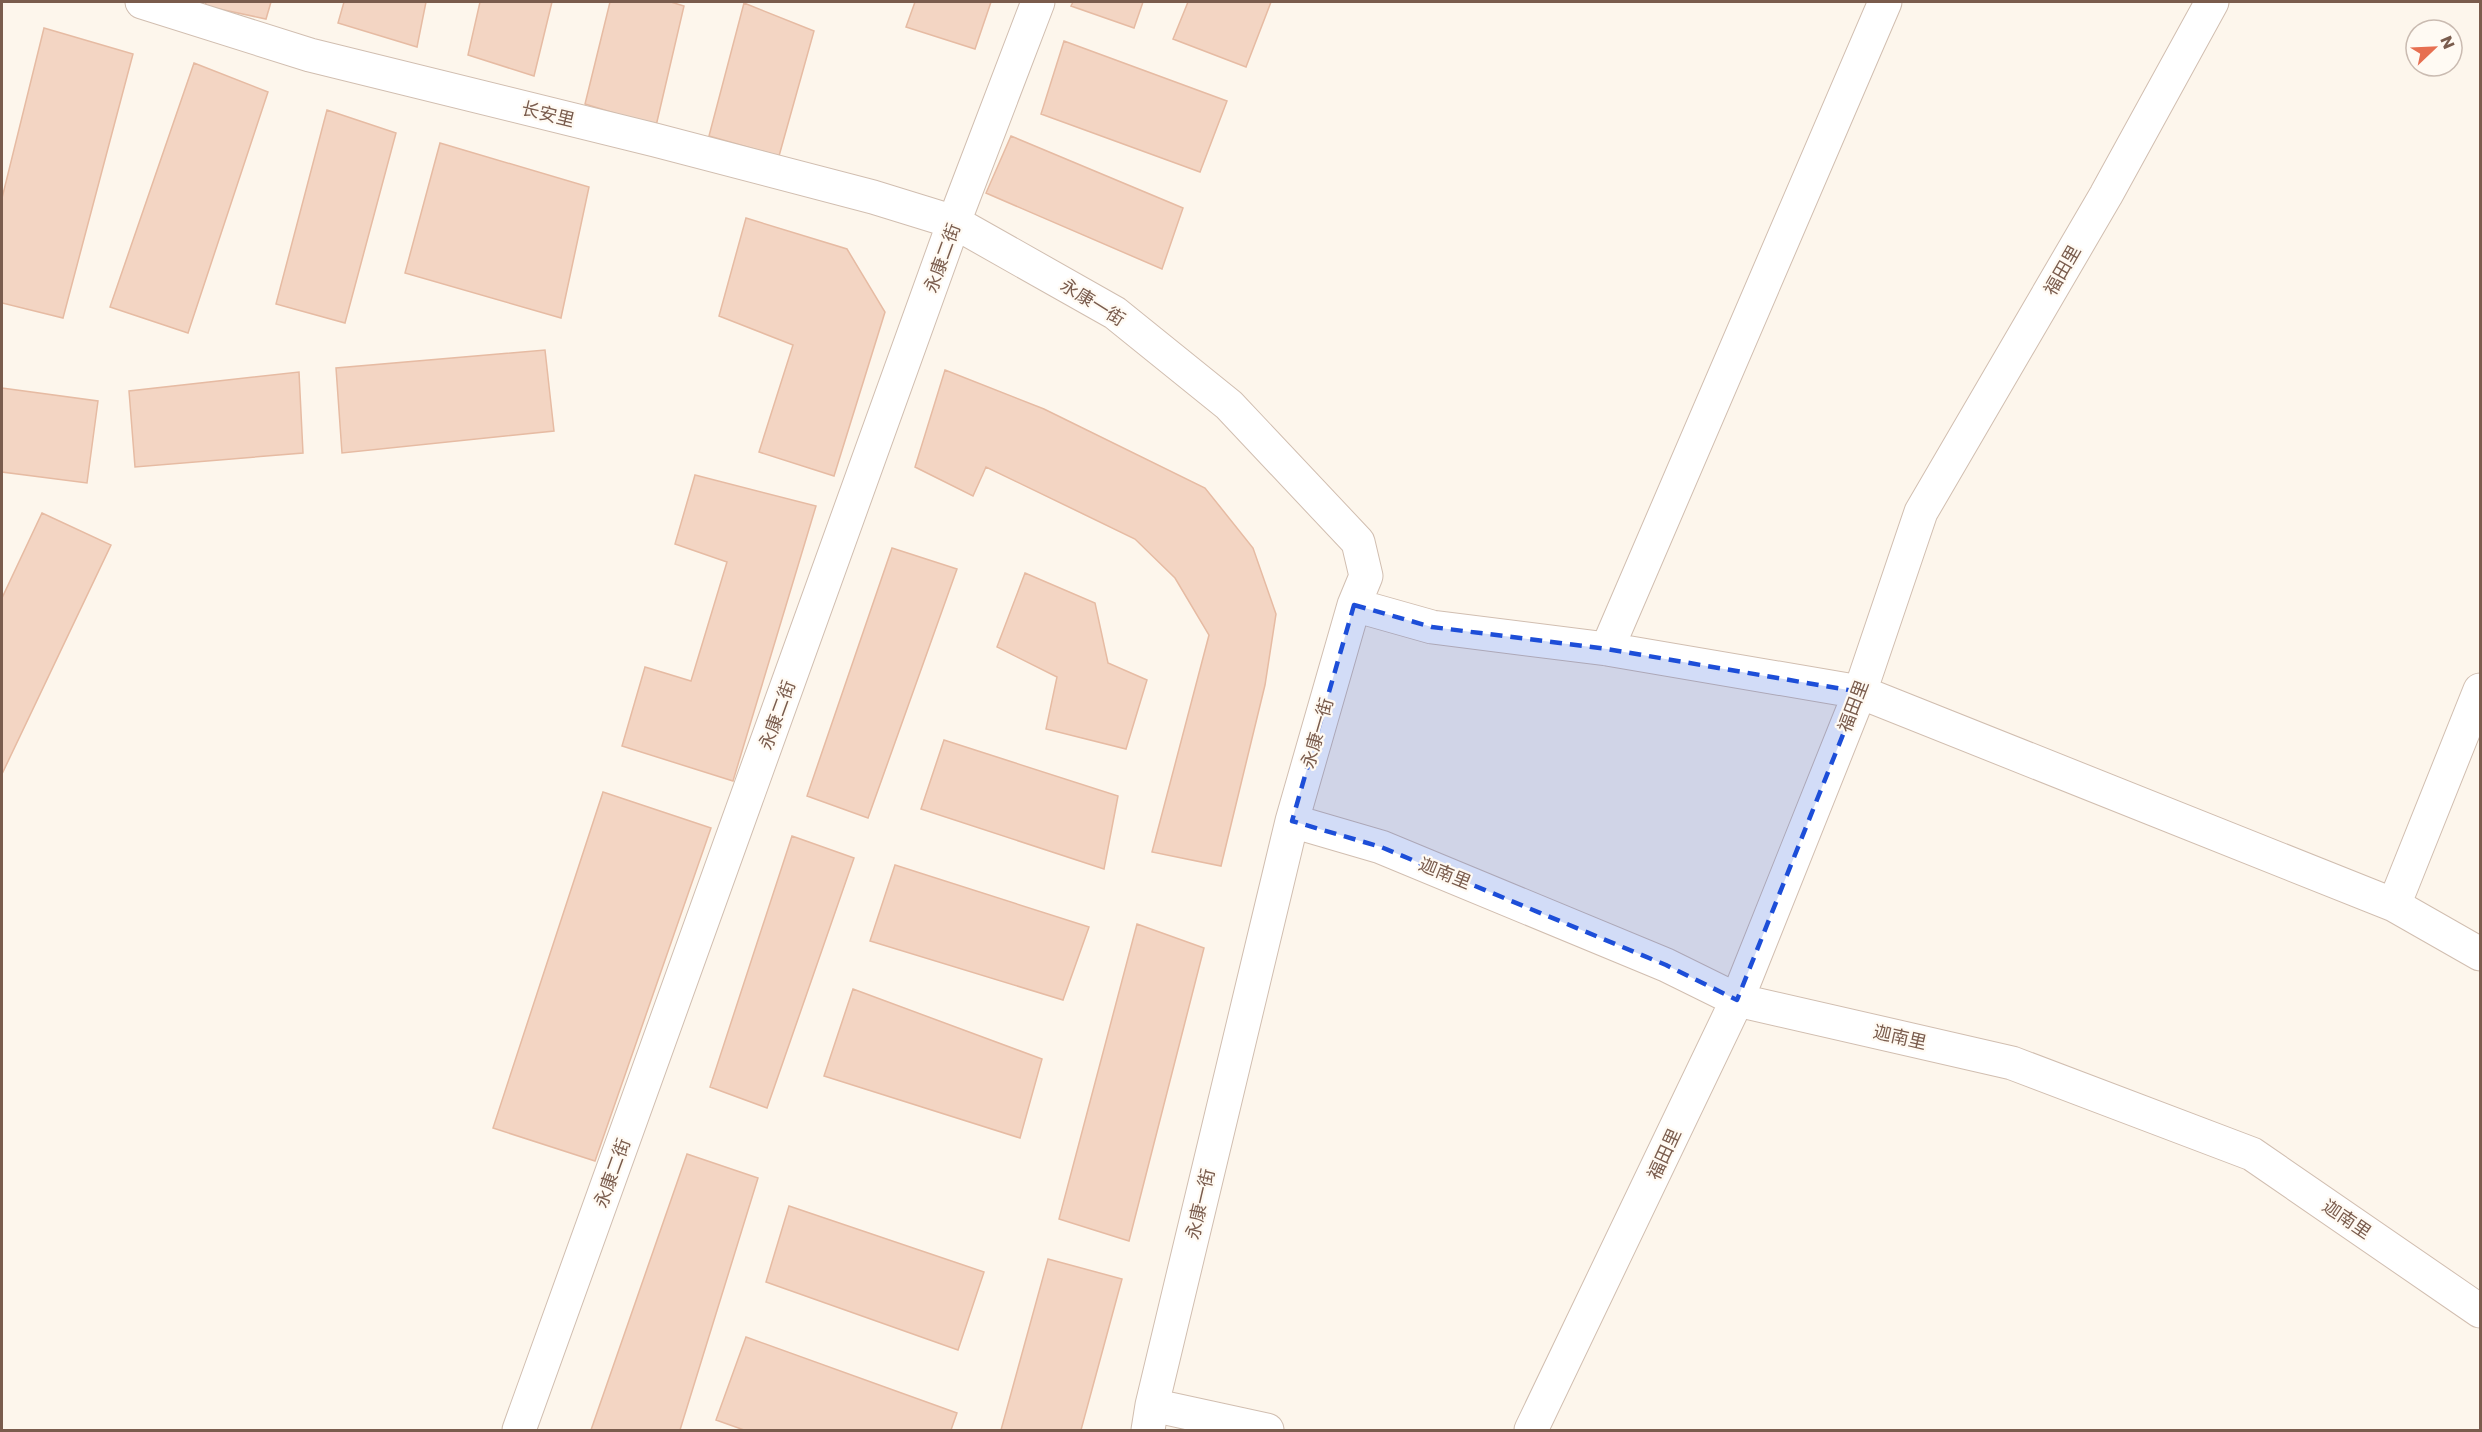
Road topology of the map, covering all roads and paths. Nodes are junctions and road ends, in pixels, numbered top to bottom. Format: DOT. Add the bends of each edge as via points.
graph roads {
  1 [pos="142,2"];
  2 [pos="1038,2"];
  3 [pos="1885,2"];
  4 [pos="2212,2"];
  5 [pos="954,222"];
  6 [pos="1354,605"];
  7 [pos="1607,649"];
  8 [pos="2481,690"];
  9 [pos="1860,692"];
  10 [pos="1292,821"];
  11 [pos="2394,905"];
  12 [pos="2481,954"];
  13 [pos="1737,1000"];
  14 [pos="2481,1311"];
  15 [pos="1150,1418"];
  16 [pos="519,1431"];
  17 [pos="1268,1431"];
  18 [pos="1531,1431"];
  1 -- 5 [label="street, 长安里" via="310,55 655,140"];
  2 -- 5 [label="street, 永康二街"];
  3 -- 7 [label="street"];
  4 -- 9 [label="street, 福田里" via="2106,195 1921,512"];
  5 -- 6 [label="street, 永康一街" via="1115,313 1229,405 1358,542 1366,576"];
  5 -- 16 [label="street, 永康二街"];
  6 -- 7 [label="street" via="1432,627"];
  6 -- 10 [label="street, 永康一街"];
  7 -- 9 [label="street"];
  8 -- 11 [label="street"];
  9 -- 11 [label="street"];
  9 -- 13 [label="street, 福田里"];
  10 -- 13 [label="street, 迦南里" via="1381,847 1666,965"];
  10 -- 15 [label="street, 永康一街"];
  11 -- 12 [label="street"];
  13 -- 14 [label="street, 迦南里" via="2012,1063 2252,1154"];
  13 -- 18 [label="street, 福田里"];
  15 -- 17 [label="street"];
}
